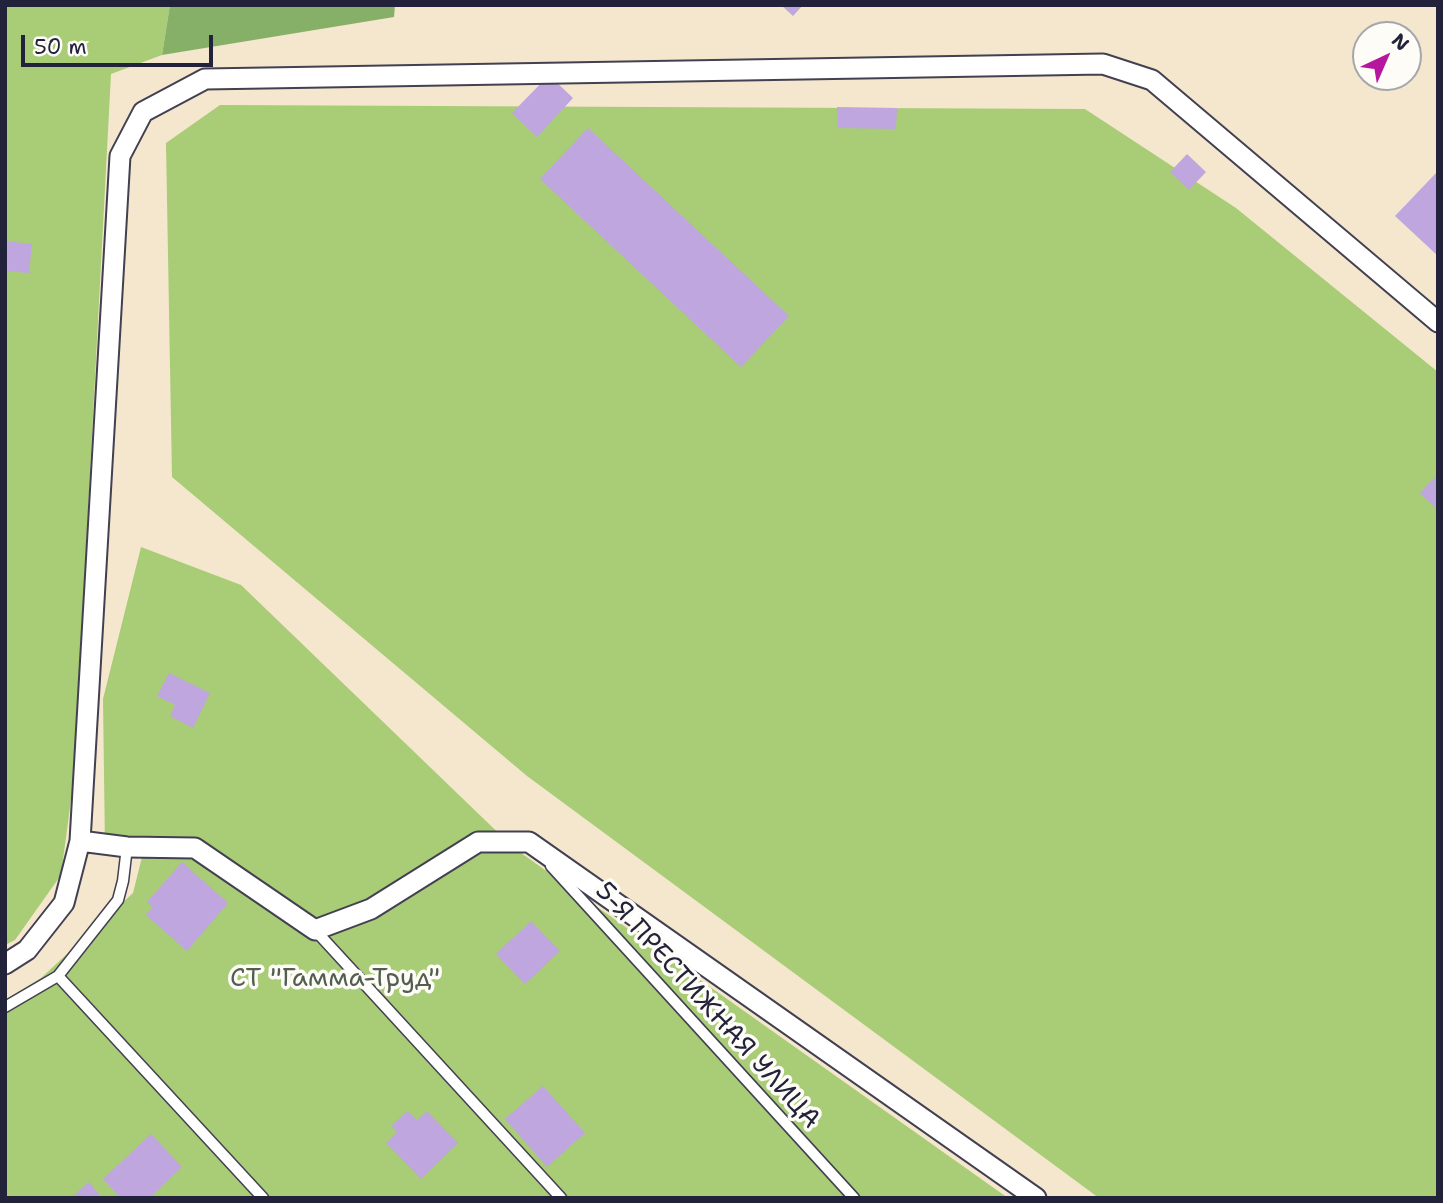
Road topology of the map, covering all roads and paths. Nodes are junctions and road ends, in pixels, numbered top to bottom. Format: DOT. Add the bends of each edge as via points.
graph roads {
  1 [pos="1438,322"];
  2 [pos="80,841"];
  3 [pos="529,842"];
  4 [pos="127,847"];
  5 [pos="315,930"];
  6 [pos="5,964"];
  7 [pos="58,976"];
  8 [pos="5,1007"];
  9 [pos="262,1198"];
  10 [pos="561,1198"];
  11 [pos="855,1198"];
  12 [pos="1036,1198"];
  1 -- 2 [label="street" via="1152,80 1103,64 205,79 143,112 120,156"];
  2 -- 4 [label="street"];
  2 -- 6 [label="street" via="64,903 27,950"];
  3 -- 5 [label="street" via="478,842 371,909"];
  3 -- 11 [label="lane, 5-Я ПРЕСТИЖНАЯ УЛИЦА"];
  3 -- 12 [label="street"];
  4 -- 5 [label="street" via="195,848"];
  4 -- 7 [label="lane" via="118,900"];
  5 -- 10 [label="lane"];
  7 -- 8 [label="lane"];
  7 -- 9 [label="lane"];
}
